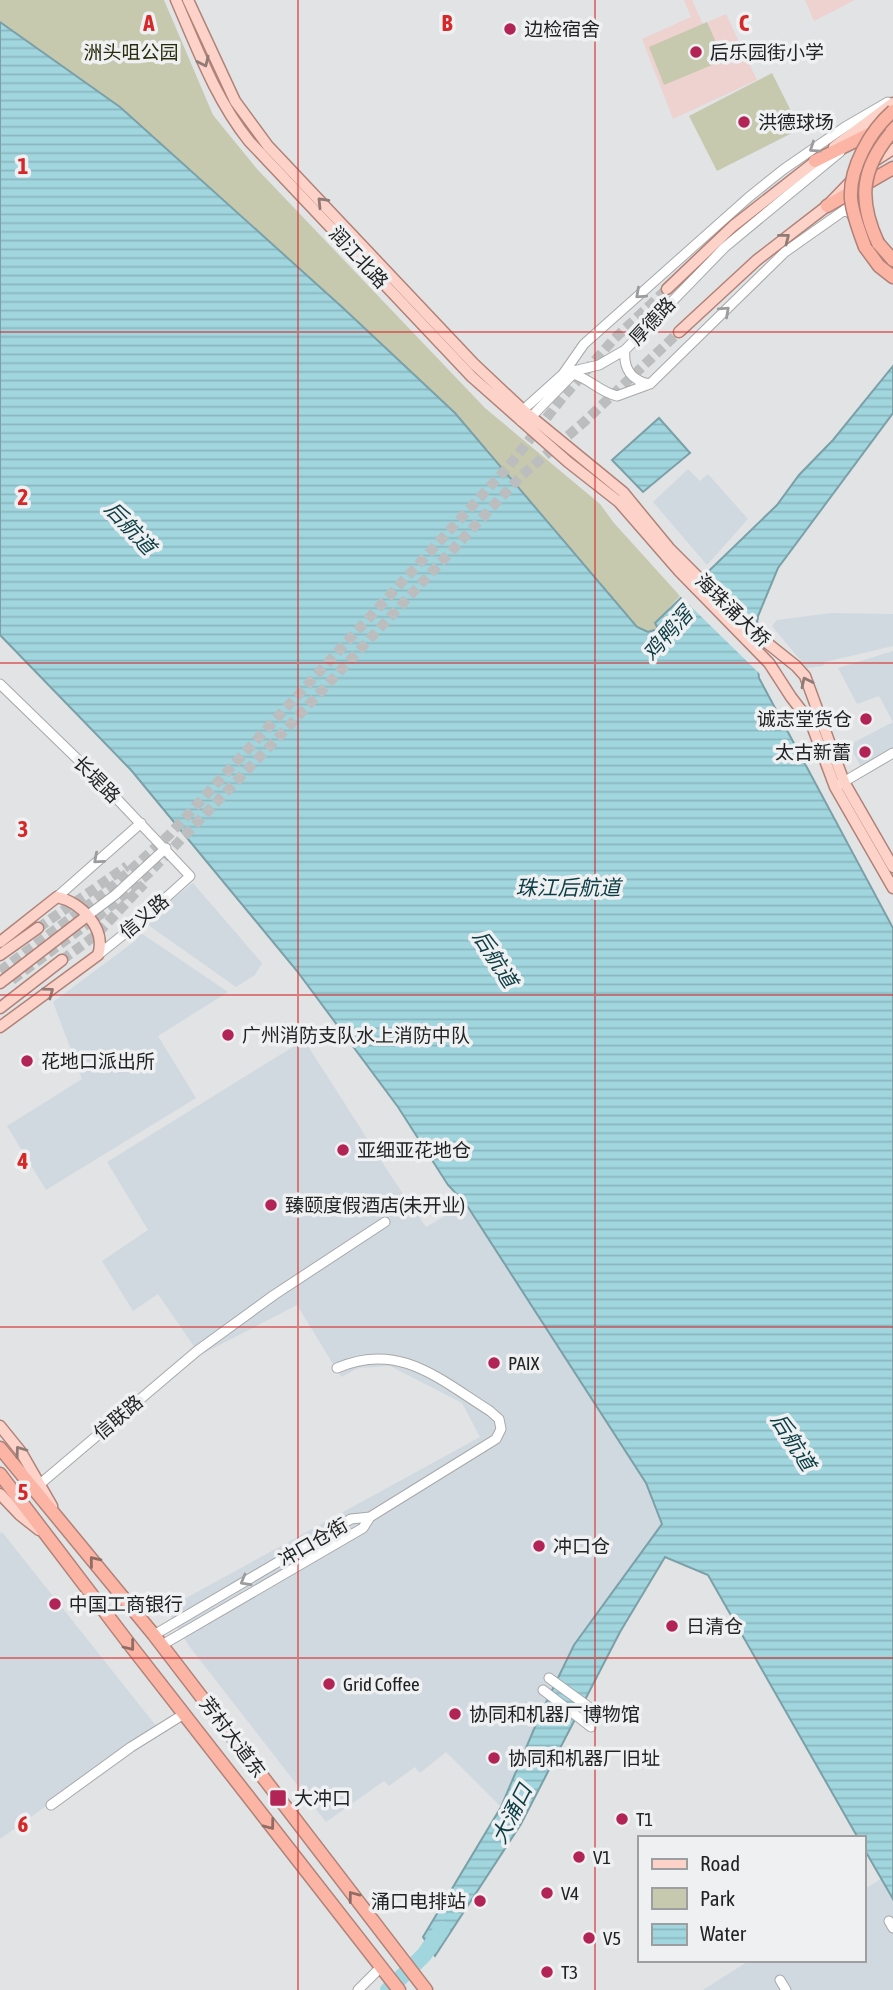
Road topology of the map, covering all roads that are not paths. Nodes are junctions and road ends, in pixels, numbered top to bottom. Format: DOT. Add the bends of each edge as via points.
graph roads {
  1 [pos="176,0"];
  2 [pos="188,0"];
  3 [pos="893,101"];
  4 [pos="893,111"];
  5 [pos="893,120"];
  6 [pos="893,131"];
  7 [pos="852,142"];
  8 [pos="865,147"];
  9 [pos="893,149"];
  10 [pos="815,161"];
  11 [pos="893,169"];
  12 [pos="827,206"];
  13 [pos="846,209"];
  14 [pos="893,260"];
  15 [pos="893,266"];
  16 [pos="893,277"];
  17 [pos="667,289"];
  18 [pos="679,332"];
  19 [pos="625,350"];
  20 [pos="563,374"];
  21 [pos="650,384"];
  22 [pos="525,416"];
  23 [pos="592,473"];
  24 [pos="0,684"];
  25 [pos="893,753"];
  26 [pos="834,772"];
  27 [pos="840,785"];
  28 [pos="141,823"];
  29 [pos="166,848"];
  30 [pos="893,867"];
  31 [pos="190,876"];
  32 [pos="893,888"];
  33 [pos="57,897"];
  34 [pos="87,916"];
  35 [pos="38,928"];
  36 [pos="0,942"];
  37 [pos="0,955"];
  38 [pos="97,955"];
  39 [pos="62,960"];
  40 [pos="0,983"];
  41 [pos="0,1008"];
  42 [pos="0,1027"];
  43 [pos="385,1222"];
  44 [pos="337,1368"];
  45 [pos="0,1426"];
  46 [pos="0,1448"];
  47 [pos="0,1474"];
  48 [pos="40,1483"];
  49 [pos="0,1494"];
  50 [pos="60,1521"];
  51 [pos="44,1533"];
  52 [pos="158,1640"];
  53 [pos="549,1678"];
  54 [pos="543,1690"];
  55 [pos="597,1713"];
  56 [pos="184,1714"];
  57 [pos="591,1727"];
  58 [pos="51,1805"];
  59 [pos="381,1967"];
  60 [pos="780,1980"];
  61 [pos="396,1986"];
  62 [pos="358,1990"];
  63 [pos="426,1990"];
  64 [pos="786,1990"];
  1 -- 22 [label="main road, 润江北路, one-way" via="222,101 249,141 472,377"];
  22 -- 2 [label="main road, 润江北路, one-way" via="255,131 230,92"];
  3 -- 10 [label="main road"];
  3 -- 20 [label="street, 厚德路, one-way" via="845,127 758,189 591,338"];
  4 -- 8 [label="highway, bridge"];
  5 -- 7 [label="highway"];
  5 -- 8 [label="highway, bridge"];
  6 -- 14 [label="highway, bridge" via="873,156 864,187 872,231"];
  7 -- 10 [label="highway"];
  7 -- 19 [label="street, 厚德路" via="724,247"];
  8 -- 16 [label="highway, bridge" via="852,184 855,222 872,258"];
  9 -- 12 [label="main road"];
  10 -- 17 [label="main road" via="733,226"];
  11 -- 12 [label="highway"];
  11 -- 13 [label="highway"];
  18 -- 12 [label="main road, one-way" via="757,260"];
  13 -- 15 [label="street"];
  21 -- 13 [label="street, one-way" via="785,252"];
  19 -- 20 [label="street" via="599,365"];
  19 -- 21 [label="street, 厚德路" via="623,361 629,374"];
  20 -- 22 [label="street, 厚德路"];
  21 -- 22 [label="street" via="617,396 573,374"];
  22 -- 23 [label="main road, 润江北路"];
  23 -- 26 [label="main road, 海珠涌大桥" via="769,663 811,723"];
  26 -- 23 [label="main road, 海珠涌大桥, one-way" via="805,677 669,548 630,499"];
  24 -- 28 [label="street, 长堤路"];
  25 -- 27 [label="street"];
  26 -- 27 [label="main road"];
  27 -- 30 [label="main road"];
  27 -- 32 [label="main road"];
  28 -- 29 [label="street, 长堤路"];
  28 -- 33 [label="street, one-way"];
  29 -- 31 [label="street, 长堤路"];
  29 -- 34 [label="street"];
  31 -- 38 [label="street, 信义路"];
  33 -- 34 [label="main road" via="71,901"];
  33 -- 36 [label="main road"];
  34 -- 38 [label="main road" via="101,937"];
  34 -- 40 [label="main road"];
  35 -- 37 [label="main road"];
  42 -- 38 [label="main road, one-way"];
  39 -- 41 [label="main road"];
  43 -- 48 [label="street, 信联路" via="197,1351"];
  44 -- 52 [label="street, 冲口仓街" via="356,1360 387,1357 419,1367 490,1411 499,1419 501,1429 496,1440 370,1517 363,1528"];
  48 -- 45 [label="main road, 芳村大道东, one-way"];
  46 -- 50 [label="highway, 芳村大道东"];
  47 -- 51 [label="highway, 芳村大道东"];
  48 -- 50 [label="main road, 芳村大道东"];
  49 -- 51 [label="main road, 芳村大道东"];
  52 -- 50 [label="highway, 芳村大道东, one-way"];
  51 -- 56 [label="highway, 芳村大道东, one-way"];
  63 -- 52 [label="highway, 芳村大道东, one-way"];
  53 -- 55 [label="street"];
  54 -- 57 [label="street"];
  56 -- 58 [label="street"];
  56 -- 59 [label="highway, 芳村大道东, one-way"];
  59 -- 61 [label="highway, 芳村大道东"];
  59 -- 62 [label="street"];
  60 -- 64 [label="street"];
}
